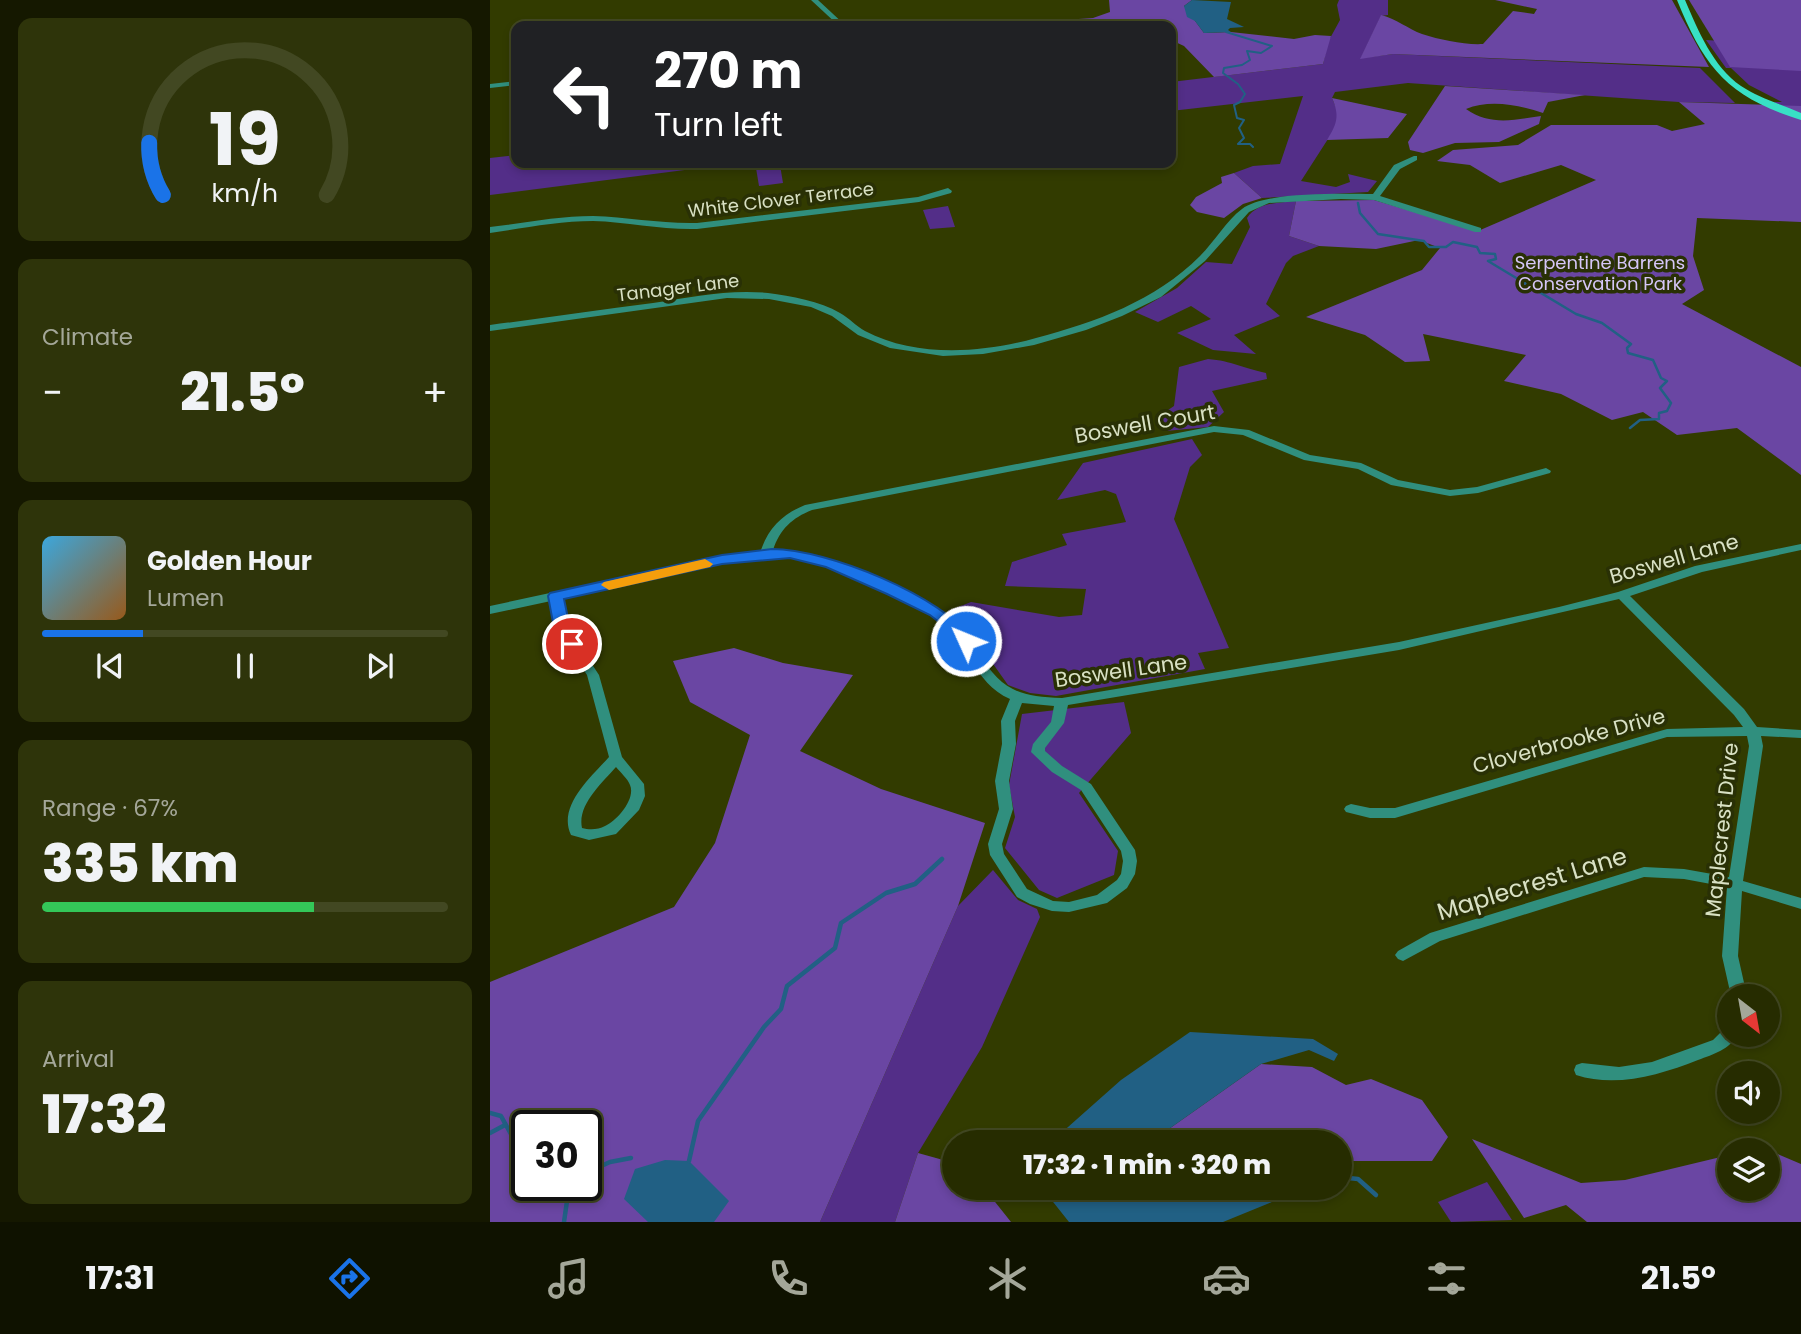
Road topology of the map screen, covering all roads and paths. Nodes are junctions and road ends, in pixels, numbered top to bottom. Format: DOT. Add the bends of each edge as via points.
graph roads {
  1 [pos="814,0"];
  2 [pos="1681,0"];
  3 [pos="837,21"];
  4 [pos="511,84"];
  5 [pos="490,86"];
  6 [pos="1801,117"];
  7 [pos="1414,158"];
  8 [pos="948,191"];
  9 [pos="1375,197"];
  10 [pos="490,229"];
  11 [pos="1478,230"];
  12 [pos="490,328"];
  13 [pos="1546,471"];
  14 [pos="1801,547"];
  15 [pos="766,554"];
  16 [pos="1622,595"];
  17 [pos="556,596"];
  18 [pos="490,610"];
  19 [pos="1017,698"];
  20 [pos="1062,702"];
  21 [pos="1753,731"];
  22 [pos="1801,734"];
  23 [pos="616,758"];
  24 [pos="1351,809"];
  25 [pos="1735,884"];
  26 [pos="1801,904"];
  27 [pos="1403,955"];
  28 [pos="1736,984"];
  29 [pos="1717,1046"];
  30 [pos="1582,1070"];
  1 -- 3 [label="street"];
  2 -- 6 [label="main road" via="1704,48 1730,82"];
  4 -- 5 [label="street"];
  7 -- 9 [label="street" via="1397,167"];
  8 -- 10 [label="street, White Clover Terrace" via="919,199 697,226 602,219"];
  9 -- 11 [label="street, Tanager Lane"];
  9 -- 12 [label="street, Tanager Lane" via="1287,198 1251,207 1202,259 1158,295 1083,328 1007,348 962,353 909,349 861,333 815,305 752,295"];
  13 -- 15 [label="street, Boswell Court" via="1478,491 1450,493 1395,483 1361,466 1308,458 1245,432 1214,429 809,506 779,523"];
  14 -- 16 [label="street, Boswell Lane" via="1699,569"];
  15 -- 17 [label="street"];
  15 -- 19 [label="street" via="790,554 832,564 935,612 955,626 993,683"];
  16 -- 20 [label="street, Boswell Lane" via="1399,646"];
  16 -- 21 [label="street, Maplecrest Drive"];
  17 -- 18 [label="street"];
  17 -- 23 [label="street" via="562,628 593,676"];
  19 -- 20 [label="street, Boswell Lane"];
  19 -- 20 [label="street" via="1008,721 1002,781 1006,809 995,844 997,855 1022,893 1052,906 1069,907 1088,905 1113,893 1128,874 1130,861 1119,833 1086,787 1038,752 1061,715"];
  21 -- 22 [label="street, Cloverbrooke Drive"];
  21 -- 24 [label="street, Cloverbrooke Drive" via="1667,733 1395,813"];
  21 -- 25 [label="street, Maplecrest Drive" via="1756,746"];
  23 -- 23 [label="street" via="637,784 634,807 611,830 581,834 574,828 577,809"];
  25 -- 26 [label="street, Maplecrest Lane"];
  25 -- 27 [label="street, Maplecrest Lane" via="1644,872 1436,937"];
  25 -- 28 [label="street, Maplecrest Drive" via="1730,956"];
  29 -- 30 [label="street" via="1630,1075"];
}
